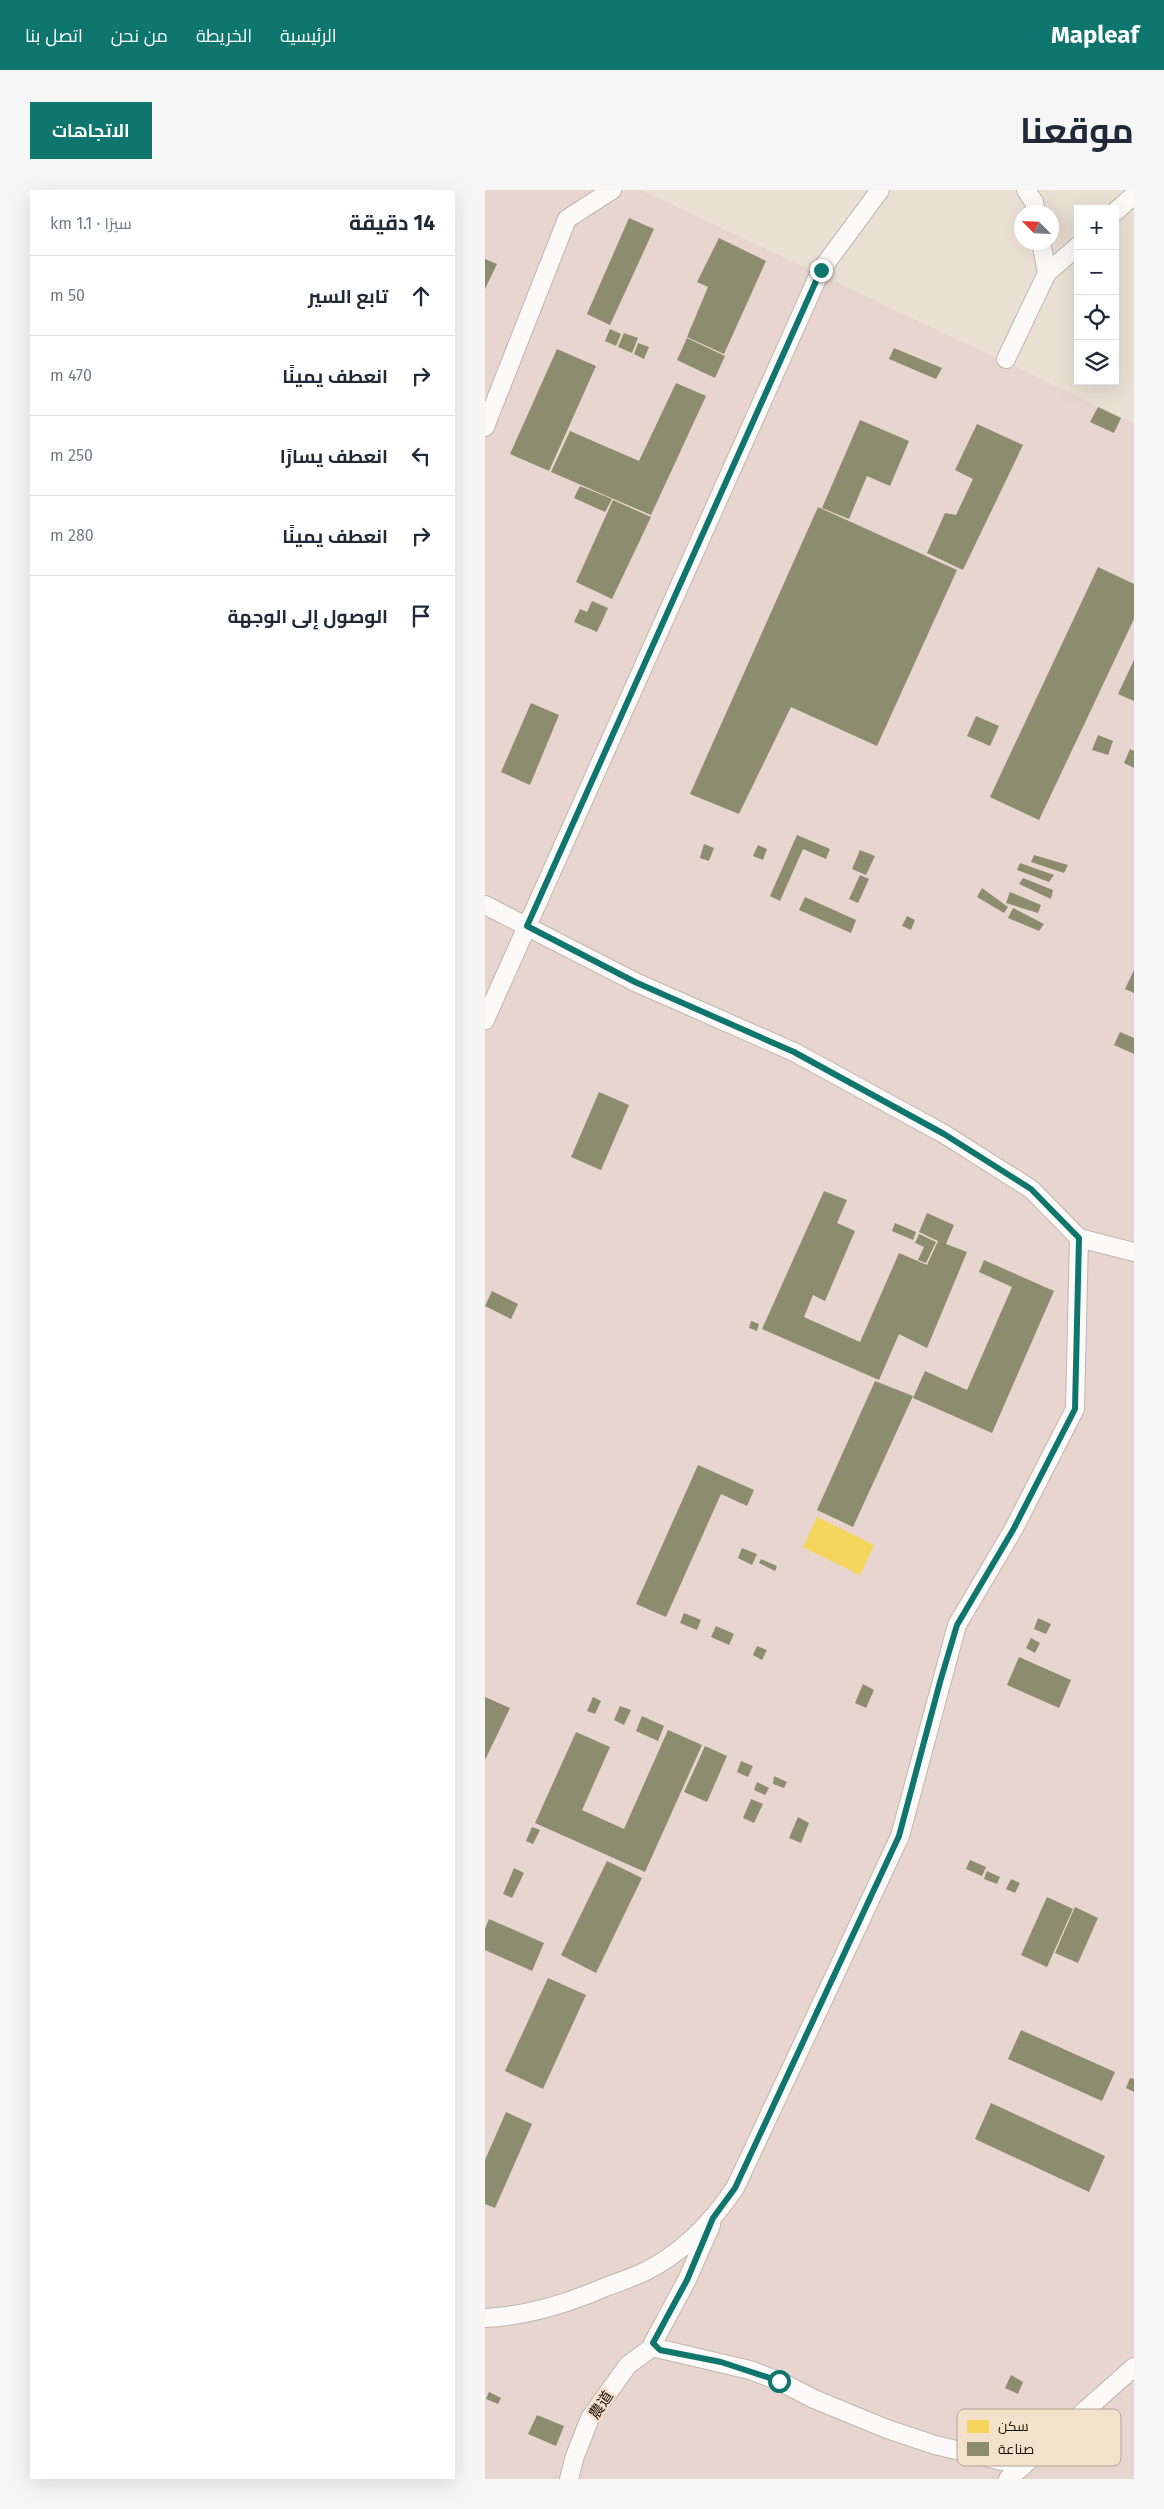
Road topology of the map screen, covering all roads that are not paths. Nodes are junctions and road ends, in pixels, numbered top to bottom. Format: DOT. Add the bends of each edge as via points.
graph roads {
  1 [pos="612,190"];
  2 [pos="880,190"];
  3 [pos="1026,190"];
  4 [pos="1134,195"];
  5 [pos="1035,205"];
  6 [pos="1119,208"];
  7 [pos="1074,249"];
  8 [pos="1043,250"];
  9 [pos="1047,273"];
  10 [pos="1006,360"];
  11 [pos="485,427"];
  12 [pos="485,905"];
  13 [pos="527,926"];
  14 [pos="485,1020"];
  15 [pos="1079,1238"];
  16 [pos="1134,1252"];
  17 [pos="713,2218"];
  18 [pos="485,2318"];
  19 [pos="654,2346"];
  20 [pos="1134,2367"];
  21 [pos="1087,2409"];
  22 [pos="957,2450"];
  23 [pos="1023,2466"];
  24 [pos="569,2479"];
  25 [pos="1008,2479"];
  1 -- 11 [label="street" via="567,219"];
  2 -- 13 [label="street" via="821,270"];
  3 -- 5 [label="street"];
  4 -- 6 [label="street"];
  7 -- 9 [label="street"];
  8 -- 9 [label="street"];
  9 -- 10 [label="street"];
  12 -- 13 [label="street"];
  13 -- 14 [label="street"];
  13 -- 15 [label="street" via="635,982 794,1052 944,1134 1031,1189"];
  15 -- 16 [label="street"];
  15 -- 17 [label="street" via="1075,1409 1013,1530 957,1625 899,1836 735,2188"];
  17 -- 18 [label="street" via="683,2247 628,2279 551,2307"];
  17 -- 19 [label="street"];
  19 -- 22 [label="street" via="750,2370 850,2415 911,2438"];
  19 -- 24 [label="street, 農道" via="629,2365 590,2418"];
  20 -- 21 [label="street"];
  23 -- 25 [label="street"];
}
